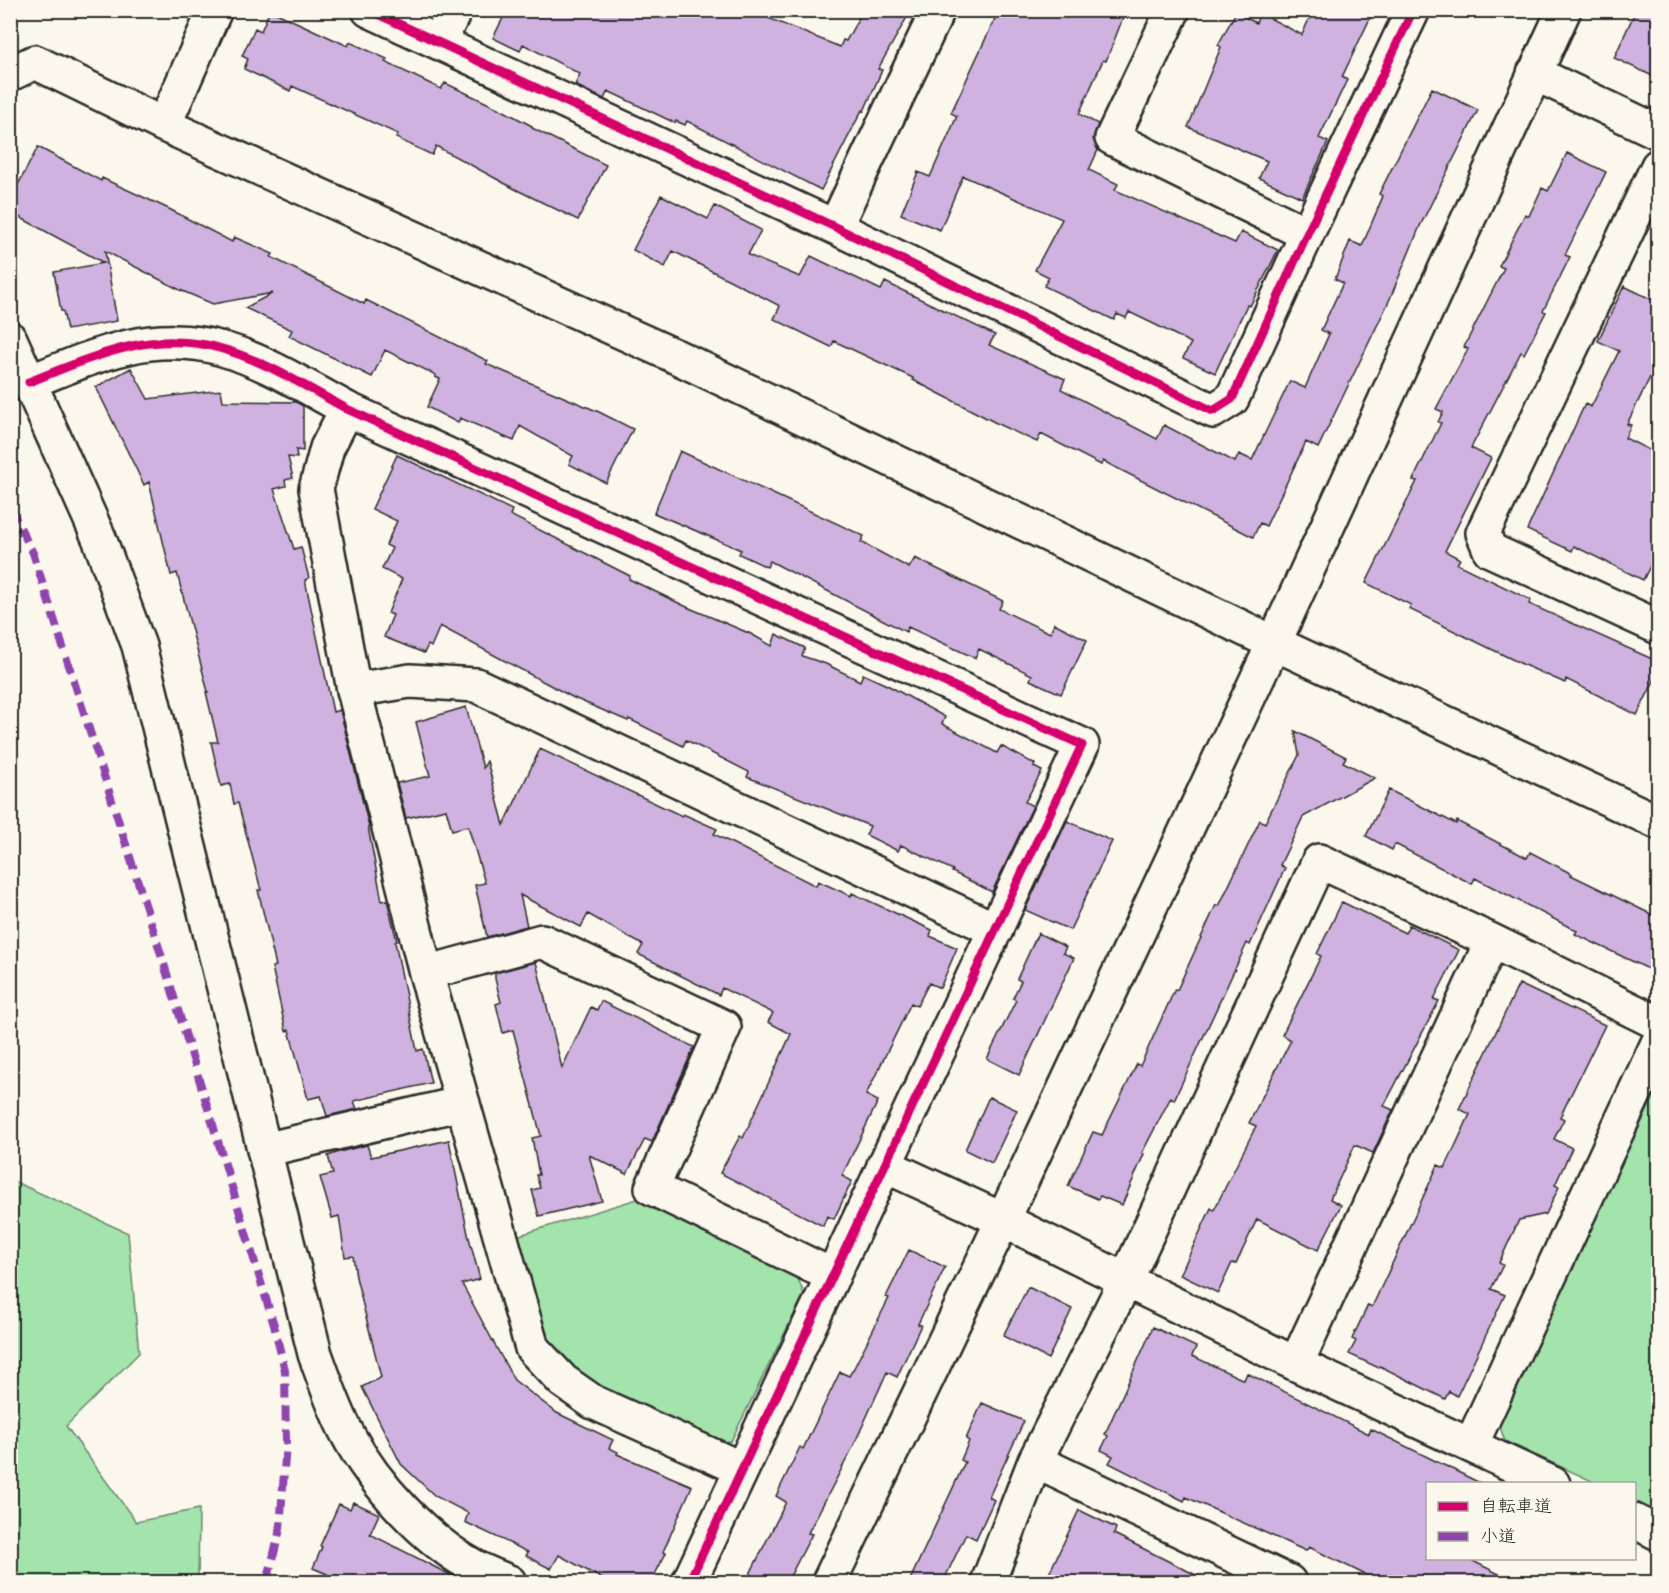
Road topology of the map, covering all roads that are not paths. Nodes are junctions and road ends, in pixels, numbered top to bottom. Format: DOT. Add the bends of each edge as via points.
graph roads {
  1 [pos="215,10"];
  2 [pos="369,10"];
  3 [pos="455,10"];
  4 [pos="938,10"];
  5 [pos="1173,10"];
  6 [pos="1413,10"];
  7 [pos="1564,10"];
  8 [pos="439,42"];
  9 [pos="23,68"];
  10 [pos="1534,74"];
  11 [pos="164,125"];
  12 [pos="1659,132"];
  13 [pos="1659,166"];
  14 [pos="835,227"];
  15 [pos="1307,234"];
  16 [pos="10,339"];
  17 [pos="29,382"];
  18 [pos="347,409"];
  19 [pos="1659,627"];
  20 [pos="1274,643"];
  21 [pos="354,690"];
  22 [pos="1659,822"];
  23 [pos="996,930"];
  24 [pos="1492,941"];
  25 [pos="426,973"];
  26 [pos="1659,1023"];
  27 [pos="1659,1043"];
  28 [pos="463,1103"];
  29 [pos="264,1150"];
  30 [pos="884,1165"];
  31 [pos="1003,1220"];
  32 [pos="834,1276"];
  33 [pos="1126,1280"];
  34 [pos="1296,1364"];
  35 [pos="1471,1445"];
  36 [pos="1035,1461"];
  37 [pos="742,1469"];
  38 [pos="1549,1482"];
  39 [pos="1636,1522"];
  40 [pos="1659,1533"];
  41 [pos="470,1574"];
  42 [pos="509,1582"];
  43 [pos="689,1582"];
  44 [pos="829,1582"];
  45 [pos="988,1582"];
  46 [pos="1289,1582"];
  1 -- 11 [label="street"];
  2 -- 8 [label="street"];
  3 -- 8 [label="street"];
  4 -- 14 [label="street"];
  5 -- 15 [label="street" via="1112,138"];
  6 -- 15 [label="street"];
  7 -- 10 [label="street"];
  8 -- 14 [label="street"];
  9 -- 11 [label="street"];
  10 -- 12 [label="street"];
  10 -- 20 [label="street"];
  11 -- 20 [label="street" via="675,356"];
  13 -- 19 [label="street" via="1483,533 1490,550"];
  14 -- 15 [label="street" via="1213,411 1232,399"];
  16 -- 17 [label="street"];
  17 -- 18 [label="street" via="130,346 175,342 219,348 262,364"];
  17 -- 29 [label="street" via="99,538 139,646"];
  18 -- 21 [label="street" via="327,448 316,489"];
  18 -- 23 [label="street" via="1082,745"];
  20 -- 22 [label="street"];
  20 -- 31 [label="street"];
  21 -- 23 [label="street" via="410,681 476,686"];
  21 -- 25 [label="street"];
  23 -- 30 [label="street"];
  24 -- 26 [label="street"];
  24 -- 33 [label="street" via="1319,861"];
  24 -- 34 [label="street"];
  25 -- 28 [label="street"];
  25 -- 32 [label="street" via="542,941 724,1026 652,1188"];
  27 -- 35 [label="street"];
  28 -- 29 [label="street"];
  28 -- 37 [label="street" via="532,1348 563,1382 593,1402"];
  29 -- 41 [label="street" via="315,1354 348,1436 374,1477 404,1512"];
  30 -- 31 [label="street"];
  30 -- 32 [label="street"];
  31 -- 33 [label="street"];
  31 -- 44 [label="street"];
  32 -- 37 [label="street"];
  33 -- 34 [label="street"];
  33 -- 36 [label="street"];
  34 -- 35 [label="street"];
  35 -- 38 [label="street"];
  36 -- 45 [label="street"];
  36 -- 46 [label="street"];
  37 -- 43 [label="street"];
  39 -- 40 [label="street"];
  41 -- 42 [label="street"];
}
